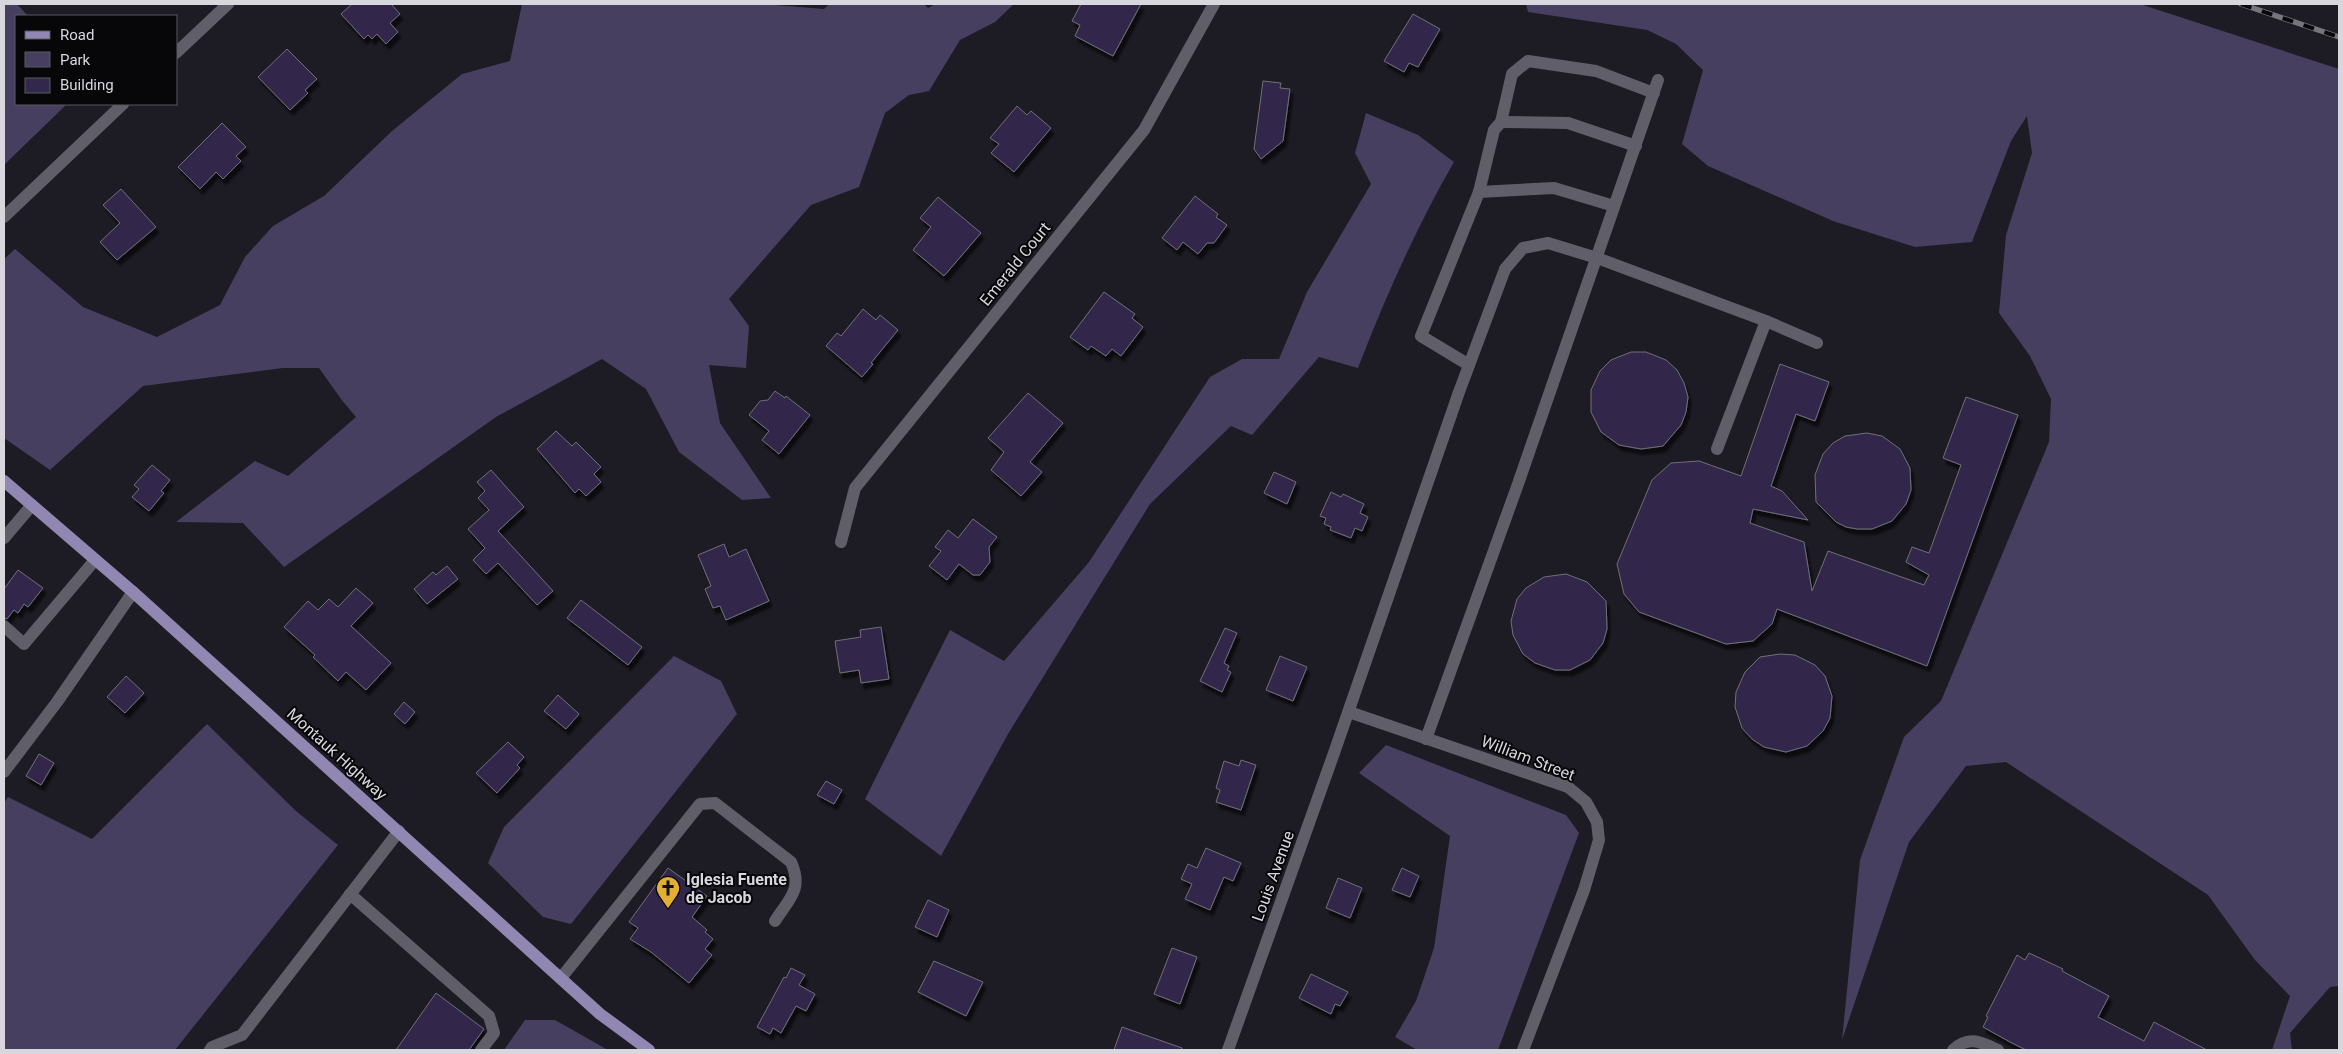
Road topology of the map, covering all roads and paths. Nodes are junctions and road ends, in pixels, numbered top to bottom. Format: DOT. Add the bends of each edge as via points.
graph roads {
  1 [pos="228,4"];
  2 [pos="1214,4"];
  3 [pos="178,51"];
  4 [pos="1658,80"];
  5 [pos="1654,93"];
  6 [pos="122,105"];
  7 [pos="1501,122"];
  8 [pos="1636,146"];
  9 [pos="1479,192"];
  10 [pos="1614,206"];
  11 [pos="4,217"];
  12 [pos="1597,258"];
  13 [pos="1766,322"];
  14 [pos="1817,343"];
  15 [pos="1469,364"];
  16 [pos="1717,449"];
  17 [pos="4,480"];
  18 [pos="32,505"];
  19 [pos="4,538"];
  20 [pos="841,542"];
  21 [pos="95,560"];
  22 [pos="133,592"];
  23 [pos="4,626"];
  24 [pos="1348,712"];
  25 [pos="1426,739"];
  26 [pos="4,772"];
  27 [pos="399,830"];
  28 [pos="350,894"];
  29 [pos="775,921"];
  30 [pos="561,978"];
  31 [pos="210,1050"];
  32 [pos="481,1050"];
  33 [pos="649,1050"];
  34 [pos="1228,1050"];
  35 [pos="1523,1050"];
  36 [pos="1953,1050"];
  37 [pos="1998,1050"];
  1 -- 3 [label="street"];
  2 -- 20 [label="street, Emerald Court" via="1144,130 855,488"];
  4 -- 5 [label="street"];
  5 -- 7 [label="street" via="1596,72 1528,61 1512,74"];
  5 -- 8 [label="street"];
  6 -- 11 [label="street"];
  7 -- 8 [label="street" via="1568,123"];
  7 -- 9 [label="street" via="1494,130"];
  8 -- 10 [label="street"];
  9 -- 10 [label="street" via="1554,188"];
  9 -- 15 [label="street" via="1421,336"];
  10 -- 12 [label="street"];
  12 -- 13 [label="street, Louis Avenue"];
  12 -- 15 [label="street, Louis Avenue" via="1548,243 1523,248 1505,269"];
  12 -- 25 [label="street"];
  13 -- 14 [label="street, Louis Avenue"];
  13 -- 16 [label="street"];
  15 -- 24 [label="street, Louis Avenue"];
  17 -- 18 [label="main road, Montauk Highway"];
  18 -- 19 [label="street"];
  18 -- 21 [label="main road, Montauk Highway"];
  21 -- 22 [label="main road, Montauk Highway"];
  21 -- 23 [label="street" via="24,644"];
  22 -- 26 [label="street"];
  22 -- 27 [label="main road, Montauk Highway"];
  24 -- 25 [label="street, William Street"];
  24 -- 34 [label="street, Louis Avenue"];
  25 -- 35 [label="street, William Street" via="1568,787 1586,802 1597,822 1599,840 1584,890"];
  27 -- 28 [label="street"];
  27 -- 30 [label="main road, Montauk Highway"];
  28 -- 31 [label="street" via="242,1035"];
  28 -- 32 [label="street" via="489,1016 494,1033"];
  29 -- 30 [label="street" via="796,888 797,875 791,862 715,802 700,804"];
  30 -- 33 [label="main road, Montauk Highway" via="600,1014"];
  36 -- 37 [label="street" via="1962,1042 1971,1040"];
}
